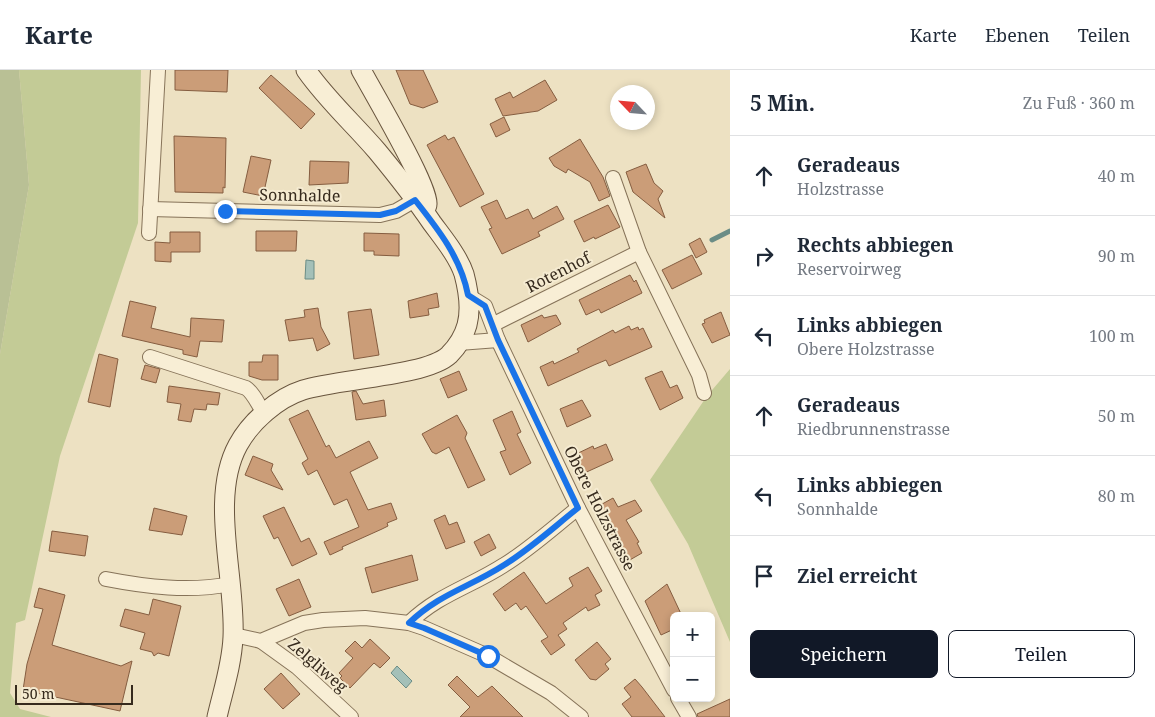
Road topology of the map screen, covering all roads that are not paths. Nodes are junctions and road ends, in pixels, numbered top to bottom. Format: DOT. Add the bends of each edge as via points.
graph roads {
  1 [pos="158,70"];
  2 [pos="306,70"];
  3 [pos="361,70"];
  4 [pos="613,178"];
  5 [pos="420,206"];
  6 [pos="150,209"];
  7 [pos="149,233"];
  8 [pos="639,252"];
  9 [pos="468,295"];
  10 [pos="494,324"];
  11 [pos="498,340"];
  12 [pos="459,343"];
  13 [pos="150,357"];
  14 [pos="704,393"];
  15 [pos="264,413"];
  16 [pos="578,508"];
  17 [pos="106,579"];
  18 [pos="231,584"];
  19 [pos="409,623"];
  20 [pos="234,635"];
  21 [pos="261,641"];
  22 [pos="670,682"];
  23 [pos="680,702"];
  24 [pos="217,717"];
  25 [pos="351,717"];
  26 [pos="581,717"];
  27 [pos="689,717"];
  1 -- 6 [label="street"];
  2 -- 5 [label="street" via="322,94 376,150"];
  3 -- 5 [label="street" via="426,193 428,204"];
  4 -- 8 [label="street"];
  5 -- 6 [label="street, Sonnhalde" via="380,215"];
  5 -- 9 [label="street" via="446,241 464,273"];
  6 -- 7 [label="street"];
  8 -- 10 [label="street, Rotenhof"];
  8 -- 14 [label="street" via="699,376"];
  9 -- 10 [label="street, Obere Holzstrasse" via="485,306"];
  9 -- 12 [label="street" via="467,325"];
  10 -- 11 [label="street, Obere Holzstrasse"];
  11 -- 12 [label="street"];
  11 -- 16 [label="street, Obere Holzstrasse"];
  12 -- 15 [label="street" via="437,363 301,390"];
  13 -- 15 [label="street" via="239,384 251,391"];
  15 -- 18 [label="street" via="238,445 226,488"];
  16 -- 19 [label="street" via="506,564 426,607"];
  16 -- 22 [label="street, Obere Holzstrasse"];
  17 -- 18 [label="street" via="183,588"];
  18 -- 20 [label="street"];
  19 -- 21 [label="street" via="366,618 323,620 304,623"];
  19 -- 26 [label="street" via="488,656 551,693"];
  20 -- 21 [label="street"];
  20 -- 24 [label="street" via="232,658"];
  21 -- 25 [label="street, Zelgliweg" via="298,667"];
  23 -- 27 [label="street"];
}
